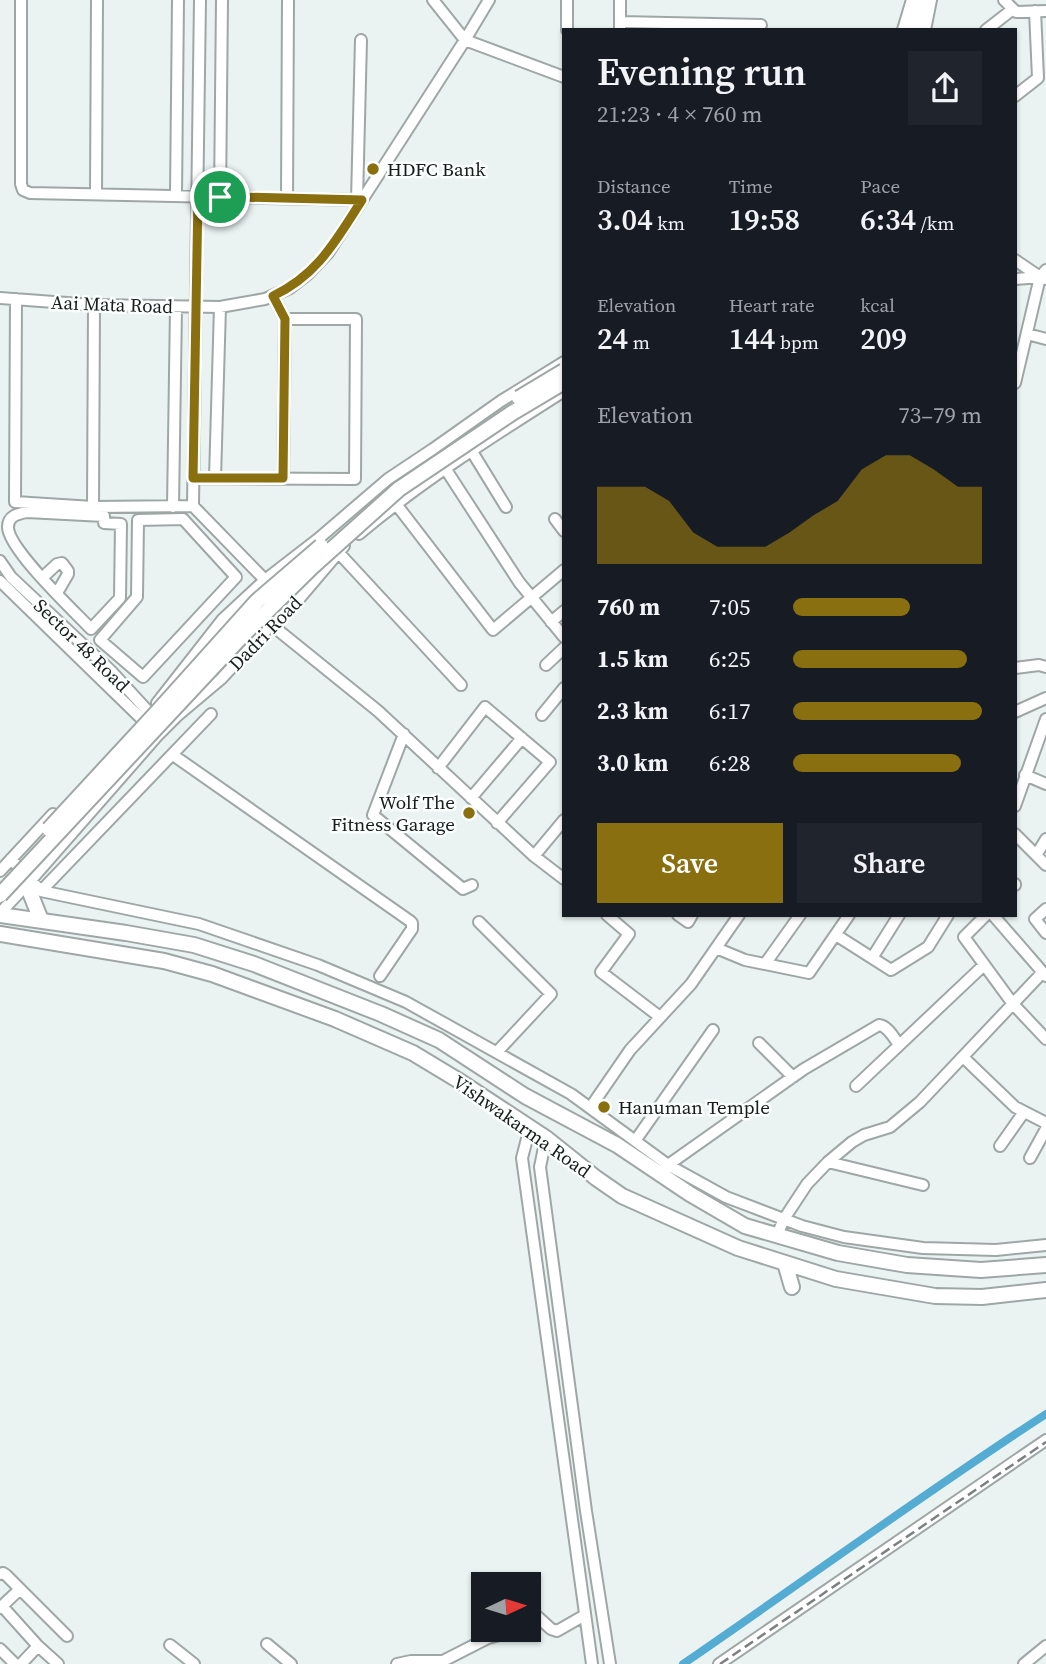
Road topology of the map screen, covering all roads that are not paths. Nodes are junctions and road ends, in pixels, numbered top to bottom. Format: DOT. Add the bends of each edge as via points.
graph roads {
  1 [pos="21,0"];
  2 [pos="97,0"];
  3 [pos="178,0"];
  4 [pos="200,0"];
  5 [pos="222,0"];
  6 [pos="288,0"];
  7 [pos="489,0"];
  8 [pos="567,0"];
  9 [pos="620,0"];
  10 [pos="908,0"];
  11 [pos="914,0"];
  12 [pos="925,0"];
  13 [pos="931,0"];
  14 [pos="1004,0"];
  15 [pos="437,2"];
  16 [pos="1013,9"];
  17 [pos="1041,11"];
  18 [pos="761,24"];
  19 [pos="620,26"];
  20 [pos="567,28"];
  21 [pos="900,28"];
  22 [pos="906,28"];
  23 [pos="917,28"];
  24 [pos="925,28"];
  25 [pos="989,28"];
  26 [pos="361,40"];
  27 [pos="465,40"];
  28 [pos="562,76"];
  29 [pos="1042,77"];
  30 [pos="1017,95"];
  31 [pos="96,194"];
  32 [pos="176,196"];
  33 [pos="198,196"];
  34 [pos="220,197"];
  35 [pos="288,198"];
  36 [pos="359,200"];
  37 [pos="1017,261"];
  38 [pos="1044,275"];
  39 [pos="1017,279"];
  40 [pos="273,296"];
  41 [pos="0,298"];
  42 [pos="16,299"];
  43 [pos="94,305"];
  44 [pos="176,307"];
  45 [pos="196,307"];
  46 [pos="219,307"];
  47 [pos="285,319"];
  48 [pos="1027,334"];
  49 [pos="1046,339"];
  50 [pos="562,363"];
  51 [pos="562,372"];
  52 [pos="1017,375"];
  53 [pos="562,383"];
  54 [pos="562,392"];
  55 [pos="432,450"];
  56 [pos="471,450"];
  57 [pos="445,469"];
  58 [pos="193,478"];
  59 [pos="215,478"];
  60 [pos="283,478"];
  61 [pos="396,504"];
  62 [pos="173,506"];
  63 [pos="192,506"];
  64 [pos="93,507"];
  65 [pos="506,507"];
  66 [pos="555,519"];
  67 [pos="562,528"];
  68 [pos="338,552"];
  69 [pos="0,561"];
  70 [pos="562,572"];
  71 [pos="265,580"];
  72 [pos="0,581"];
  73 [pos="45,581"];
  74 [pos="57,593"];
  75 [pos="246,598"];
  76 [pos="532,598"];
  77 [pos="34,599"];
  78 [pos="26,608"];
  79 [pos="562,613"];
  80 [pos="551,622"];
  81 [pos="271,625"];
  82 [pos="562,635"];
  83 [pos="562,650"];
  84 [pos="121,658"];
  85 [pos="546,665"];
  86 [pos="1046,667"];
  87 [pos="1017,668"];
  88 [pos="111,671"];
  89 [pos="461,685"];
  90 [pos="562,690"];
  91 [pos="1046,698"];
  92 [pos="1017,711"];
  93 [pos="211,714"];
  94 [pos="541,715"];
  95 [pos="146,716"];
  96 [pos="177,716"];
  97 [pos="1046,719"];
  98 [pos="161,732"];
  99 [pos="193,732"];
  100 [pos="404,734"];
  101 [pos="522,738"];
  102 [pos="1042,743"];
  103 [pos="173,755"];
  104 [pos="438,768"];
  105 [pos="1026,775"];
  106 [pos="1046,784"];
  107 [pos="471,798"];
  108 [pos="1017,800"];
  109 [pos="47,821"];
  110 [pos="562,822"];
  111 [pos="497,823"];
  112 [pos="1017,836"];
  113 [pos="67,839"];
  114 [pos="1046,839"];
  115 [pos="1037,854"];
  116 [pos="534,856"];
  117 [pos="12,859"];
  118 [pos="1046,865"];
  119 [pos="0,871"];
  120 [pos="562,877"];
  121 [pos="0,881"];
  122 [pos="29,882"];
  123 [pos="472,885"];
  124 [pos="41,891"];
  125 [pos="0,895"];
  126 [pos="1046,909"];
  127 [pos="0,914"];
  128 [pos="609,917"];
  129 [pos="738,917"];
  130 [pos="799,917"];
  131 [pos="848,917"];
  132 [pos="898,917"];
  133 [pos="947,917"];
  134 [pos="984,917"];
  135 [pos="995,917"];
  136 [pos="41,920"];
  137 [pos="479,922"];
  138 [pos="1046,933"];
  139 [pos="0,934"];
  140 [pos="836,935"];
  141 [pos="716,948"];
  142 [pos="872,958"];
  143 [pos="765,964"];
  144 [pos="984,964"];
  145 [pos="1044,975"];
  146 [pos="380,976"];
  147 [pos="1013,1004"];
  148 [pos="660,1017"];
  149 [pos="713,1030"];
  150 [pos="465,1034"];
  151 [pos="1046,1039"];
  152 [pos="759,1043"];
  153 [pos="899,1045"];
  154 [pos="457,1052"];
  155 [pos="497,1052"];
  156 [pos="962,1057"];
  157 [pos="793,1077"];
  158 [pos="856,1086"];
  159 [pos="590,1108"];
  160 [pos="1024,1112"];
  161 [pos="1046,1123"];
  162 [pos="530,1128"];
  163 [pos="1046,1129"];
  164 [pos="546,1138"];
  165 [pos="635,1141"];
  166 [pos="1000,1146"];
  167 [pos="1030,1158"];
  168 [pos="828,1162"];
  169 [pos="665,1170"];
  170 [pos="923,1185"];
  171 [pos="784,1219"];
  172 [pos="777,1235"];
  173 [pos="1046,1245"];
  174 [pos="785,1263"];
  175 [pos="1046,1265"];
  176 [pos="792,1287"];
  177 [pos="1046,1290"];
  178 [pos="1046,1440"];
  179 [pos="1,1572"];
  180 [pos="20,1589"];
  181 [pos="1,1607"];
  182 [pos="585,1615"];
  183 [pos="541,1620"];
  184 [pos="67,1636"];
  185 [pos="482,1642"];
  186 [pos="267,1644"];
  187 [pos="170,1645"];
  188 [pos="38,1646"];
  189 [pos="1046,1646"];
  190 [pos="0,1649"];
  191 [pos="15,1664"];
  192 [pos="21,1664"];
  193 [pos="58,1664"];
  194 [pos="194,1664"];
  195 [pos="291,1664"];
  196 [pos="397,1664"];
  197 [pos="592,1664"];
  198 [pos="610,1664"];
  199 [pos="719,1664"];
  200 [pos="1024,1664"];
  1 -- 31 [label="street" via="20,184 30,193"];
  2 -- 31 [label="street"];
  3 -- 32 [label="street"];
  4 -- 33 [label="street"];
  5 -- 34 [label="street"];
  6 -- 35 [label="street"];
  7 -- 27 [label="street, Aai Mata Road"];
  8 -- 20 [label="street"];
  9 -- 19 [label="street"];
  10 -- 21 [label="street"];
  11 -- 22 [label="main road"];
  12 -- 23 [label="main road"];
  13 -- 24 [label="street"];
  14 -- 16 [label="street"];
  15 -- 27 [label="street"];
  16 -- 17 [label="street"];
  16 -- 25 [label="street"];
  17 -- 29 [label="street"];
  18 -- 19 [label="street"];
  26 -- 36 [label="street"];
  27 -- 28 [label="street"];
  27 -- 36 [label="street, Aai Mata Road"];
  29 -- 30 [label="street"];
  31 -- 32 [label="street"];
  32 -- 33 [label="street"];
  33 -- 34 [label="street"];
  33 -- 45 [label="street"];
  34 -- 35 [label="street"];
  35 -- 36 [label="street"];
  36 -- 40 [label="street, Aai Mata Road" via="328,253 308,274"];
  37 -- 38 [label="street"];
  38 -- 39 [label="street"];
  38 -- 48 [label="street"];
  40 -- 46 [label="street, Aai Mata Road"];
  40 -- 47 [label="street"];
  41 -- 42 [label="street, Aai Mata Road"];
  42 -- 43 [label="street, Aai Mata Road"];
  42 -- 64 [label="street" via="15,502"];
  43 -- 44 [label="street, Aai Mata Road"];
  43 -- 64 [label="street"];
  44 -- 45 [label="street, Aai Mata Road"];
  44 -- 62 [label="street"];
  45 -- 46 [label="street, Aai Mata Road"];
  45 -- 58 [label="street"];
  46 -- 59 [label="street"];
  47 -- 60 [label="street"];
  47 -- 60 [label="street" via="356,318 355,479"];
  48 -- 49 [label="street"];
  48 -- 52 [label="street"];
  50 -- 55 [label="street, Dadri Road"];
  51 -- 121 [label="main road, bridge" via="403,476 257,601"];
  53 -- 125 [label="main road, bridge" via="399,489 312,567"];
  54 -- 56 [label="street, Dadri Road"];
  55 -- 57 [label="street"];
  55 -- 71 [label="street, Dadri Road" via="388,478"];
  56 -- 57 [label="street, Dadri Road"];
  56 -- 65 [label="street"];
  57 -- 61 [label="street, Dadri Road"];
  57 -- 76 [label="street"];
  58 -- 59 [label="street"];
  58 -- 63 [label="street"];
  59 -- 60 [label="street"];
  61 -- 68 [label="street, Dadri Road"];
  61 -- 76 [label="street" via="493,630"];
  62 -- 63 [label="street"];
  62 -- 64 [label="street"];
  63 -- 71 [label="street"];
  66 -- 67 [label="street"];
  68 -- 81 [label="street, Dadri Road"];
  68 -- 89 [label="street"];
  69 -- 77 [label="street, Sector 48 Road"];
  70 -- 76 [label="street"];
  71 -- 75 [label="street, Dadri Road"];
  72 -- 78 [label="street, Sector 48 Road"];
  73 -- 74 [label="street"];
  73 -- 74 [label="street" via="57,564 64,566 68,575"];
  73 -- 74 [label="street" via="14,545 8,524 11,518 27,512 104,516 104,523 121,524 120,598 91,629"];
  73 -- 77 [label="street"];
  75 -- 81 [label="street"];
  75 -- 95 [label="street, Dadri Road" via="222,620"];
  76 -- 80 [label="street"];
  77 -- 78 [label="street"];
  77 -- 88 [label="street, Sector 48 Road"];
  78 -- 95 [label="street, Sector 48 Road"];
  79 -- 80 [label="street"];
  80 -- 82 [label="street"];
  81 -- 96 [label="street, Dadri Road" via="221,679"];
  81 -- 100 [label="street"];
  83 -- 85 [label="street"];
  84 -- 84 [label="street" via="100,640 136,597 138,520 183,519 236,577 143,677"];
  84 -- 88 [label="street"];
  86 -- 87 [label="street"];
  88 -- 95 [label="street, Sector 48 Road"];
  90 -- 94 [label="street"];
  91 -- 92 [label="street"];
  93 -- 99 [label="street"];
  95 -- 98 [label="street, Sector 48 Road"];
  95 -- 109 [label="street, Dadri Road"];
  96 -- 98 [label="street, Dadri Road"];
  96 -- 99 [label="street"];
  97 -- 102 [label="street"];
  98 -- 113 [label="street, Dadri Road"];
  99 -- 103 [label="street"];
  100 -- 104 [label="street"];
  100 -- 123 [label="street" via="373,815 463,889"];
  101 -- 104 [label="street" via="485,707"];
  101 -- 107 [label="street"];
  101 -- 111 [label="street" via="550,762"];
  102 -- 105 [label="street"];
  103 -- 124 [label="street"];
  103 -- 146 [label="street" via="410,920 412,929"];
  104 -- 107 [label="street"];
  105 -- 106 [label="street"];
  105 -- 108 [label="street"];
  107 -- 111 [label="street"];
  109 -- 113 [label="main road"];
  109 -- 117 [label="street, Dadri Road"];
  110 -- 116 [label="street"];
  111 -- 116 [label="street"];
  112 -- 115 [label="street"];
  113 -- 122 [label="street, Dadri Road"];
  114 -- 115 [label="street"];
  115 -- 118 [label="street"];
  116 -- 120 [label="street"];
  117 -- 119 [label="street, Dadri Road"];
  117 -- 122 [label="street"];
  122 -- 124 [label="street"];
  122 -- 127 [label="street, Dadri Road"];
  122 -- 136 [label="main road"];
  124 -- 150 [label="street" via="198,924 264,946 406,1002"];
  126 -- 138 [label="street" via="1035,919"];
  127 -- 136 [label="main road, Vishwakarma Road"];
  128 -- 148 [label="street" via="629,934 601,972"];
  129 -- 141 [label="street"];
  130 -- 143 [label="street"];
  131 -- 140 [label="street"];
  132 -- 142 [label="street"];
  133 -- 142 [label="street" via="928,947 891,970"];
  134 -- 144 [label="street" via="964,937"];
  135 -- 145 [label="street"];
  136 -- 154 [label="main road, Vishwakarma Road" via="194,945 254,964 381,1014"];
  137 -- 155 [label="street" via="551,994"];
  139 -- 162 [label="main road, Vishwakarma Road" via="164,961 335,1019 413,1053"];
  140 -- 142 [label="street"];
  140 -- 143 [label="street" via="809,973"];
  141 -- 143 [label="street"];
  141 -- 148 [label="street"];
  144 -- 147 [label="street"];
  144 -- 153 [label="street"];
  145 -- 147 [label="street"];
  147 -- 151 [label="street"];
  147 -- 156 [label="street"];
  148 -- 159 [label="street" via="630,1050"];
  149 -- 165 [label="street"];
  150 -- 154 [label="street"];
  150 -- 155 [label="street"];
  152 -- 157 [label="street"];
  153 -- 157 [label="street" via="887,1028 879,1025"];
  153 -- 158 [label="street"];
  154 -- 169 [label="main road, Vishwakarma Road" via="525,1096"];
  155 -- 159 [label="street"];
  156 -- 160 [label="street"];
  156 -- 168 [label="street" via="890,1127 864,1135"];
  157 -- 169 [label="street"];
  159 -- 165 [label="street"];
  160 -- 161 [label="street"];
  160 -- 166 [label="street"];
  162 -- 164 [label="main road, Vishwakarma Road"];
  162 -- 182 [label="street" via="522,1158"];
  163 -- 167 [label="street"];
  164 -- 174 [label="main road, Vishwakarma Road" via="622,1196 738,1248"];
  164 -- 198 [label="street" via="540,1167"];
  165 -- 169 [label="street"];
  168 -- 170 [label="street"];
  168 -- 171 [label="street"];
  169 -- 171 [label="street"];
  169 -- 172 [label="main road, Vishwakarma Road" via="690,1194 745,1226"];
  171 -- 172 [label="street"];
  171 -- 173 [label="street" via="844,1237 923,1248 996,1250"];
  172 -- 175 [label="main road, Vishwakarma Road" via="838,1253 907,1265 981,1270"];
  174 -- 176 [label="main road"];
  174 -- 177 [label="main road, Vishwakarma Road" via="836,1279 935,1296 982,1297"];
  178 -- 199 [label="street"];
  179 -- 180 [label="street"];
  180 -- 181 [label="street"];
  180 -- 184 [label="street"];
  181 -- 188 [label="street"];
  182 -- 183 [label="street" via="557,1631"];
  182 -- 197 [label="street"];
  185 -- 196 [label="street" via="443,1661"];
  186 -- 195 [label="street"];
  187 -- 194 [label="street"];
  188 -- 192 [label="street"];
  188 -- 193 [label="street"];
  189 -- 200 [label="street"];
  190 -- 191 [label="street"];
}
